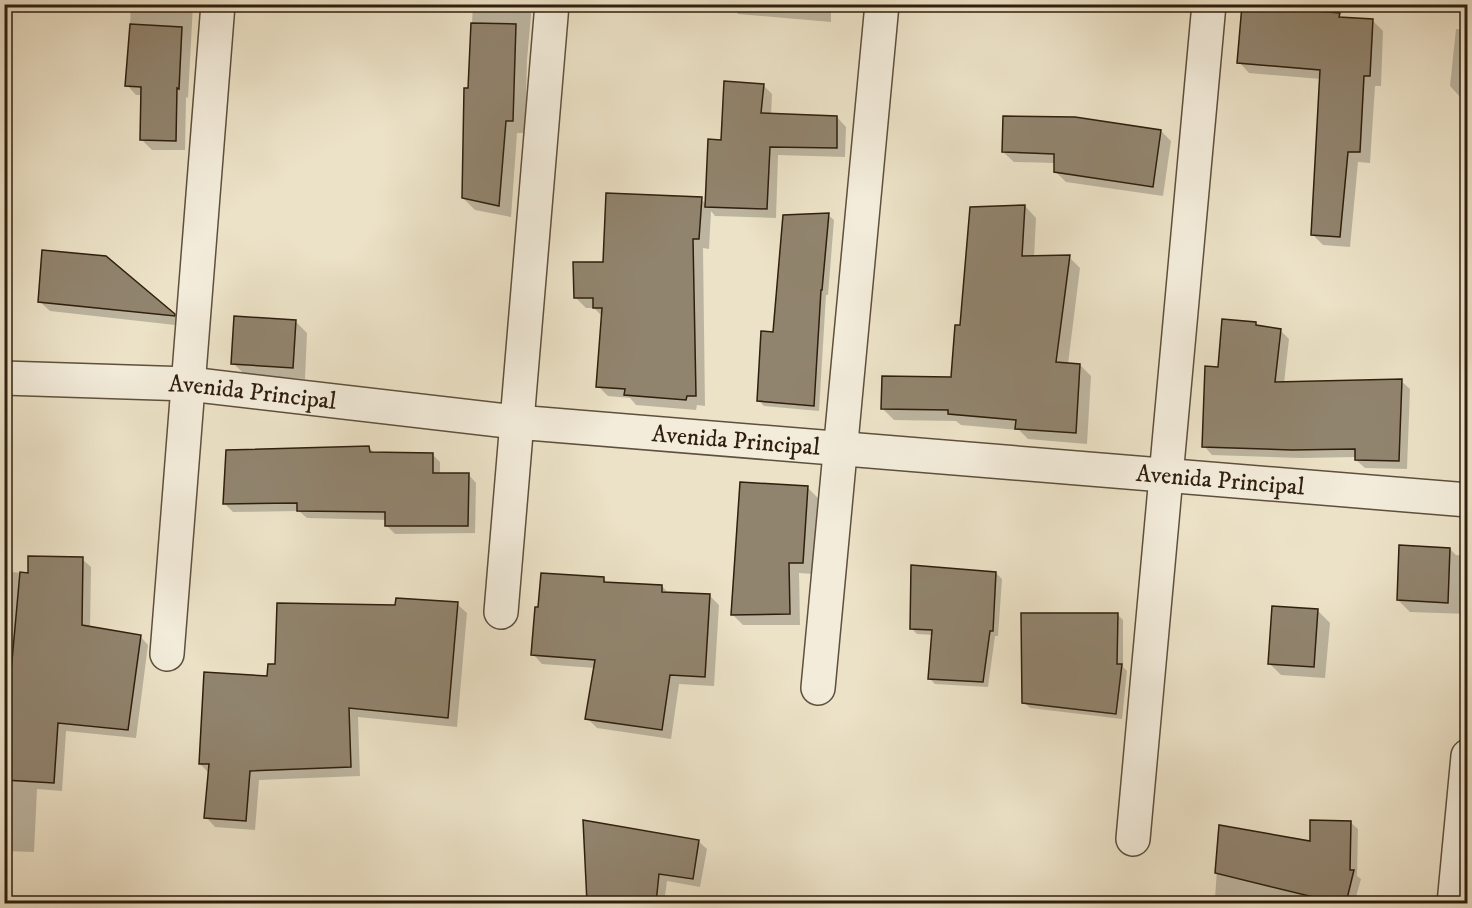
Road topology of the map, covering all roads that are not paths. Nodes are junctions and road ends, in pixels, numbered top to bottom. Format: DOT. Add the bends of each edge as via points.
graph roads {
  1 [pos="218,4"];
  2 [pos="552,4"];
  3 [pos="882,4"];
  4 [pos="1209,4"];
  5 [pos="4,378"];
  6 [pos="189,384"];
  7 [pos="516,422"];
  8 [pos="842,449"];
  9 [pos="1166,476"];
  10 [pos="1467,500"];
  11 [pos="501,612"];
  12 [pos="167,654"];
  13 [pos="818,688"];
  14 [pos="1467,756"];
  15 [pos="1133,839"];
  16 [pos="1454,903"];
  1 -- 6 [label="street"];
  2 -- 7 [label="street"];
  3 -- 8 [label="street"];
  4 -- 9 [label="street"];
  5 -- 6 [label="street, Avenida Principal"];
  6 -- 7 [label="street, Avenida Principal"];
  6 -- 12 [label="street"];
  7 -- 8 [label="street, Avenida Principal"];
  7 -- 11 [label="street"];
  8 -- 9 [label="street, Avenida Principal"];
  8 -- 13 [label="street"];
  9 -- 10 [label="street, Avenida Principal"];
  9 -- 15 [label="street"];
  14 -- 16 [label="street"];
}
